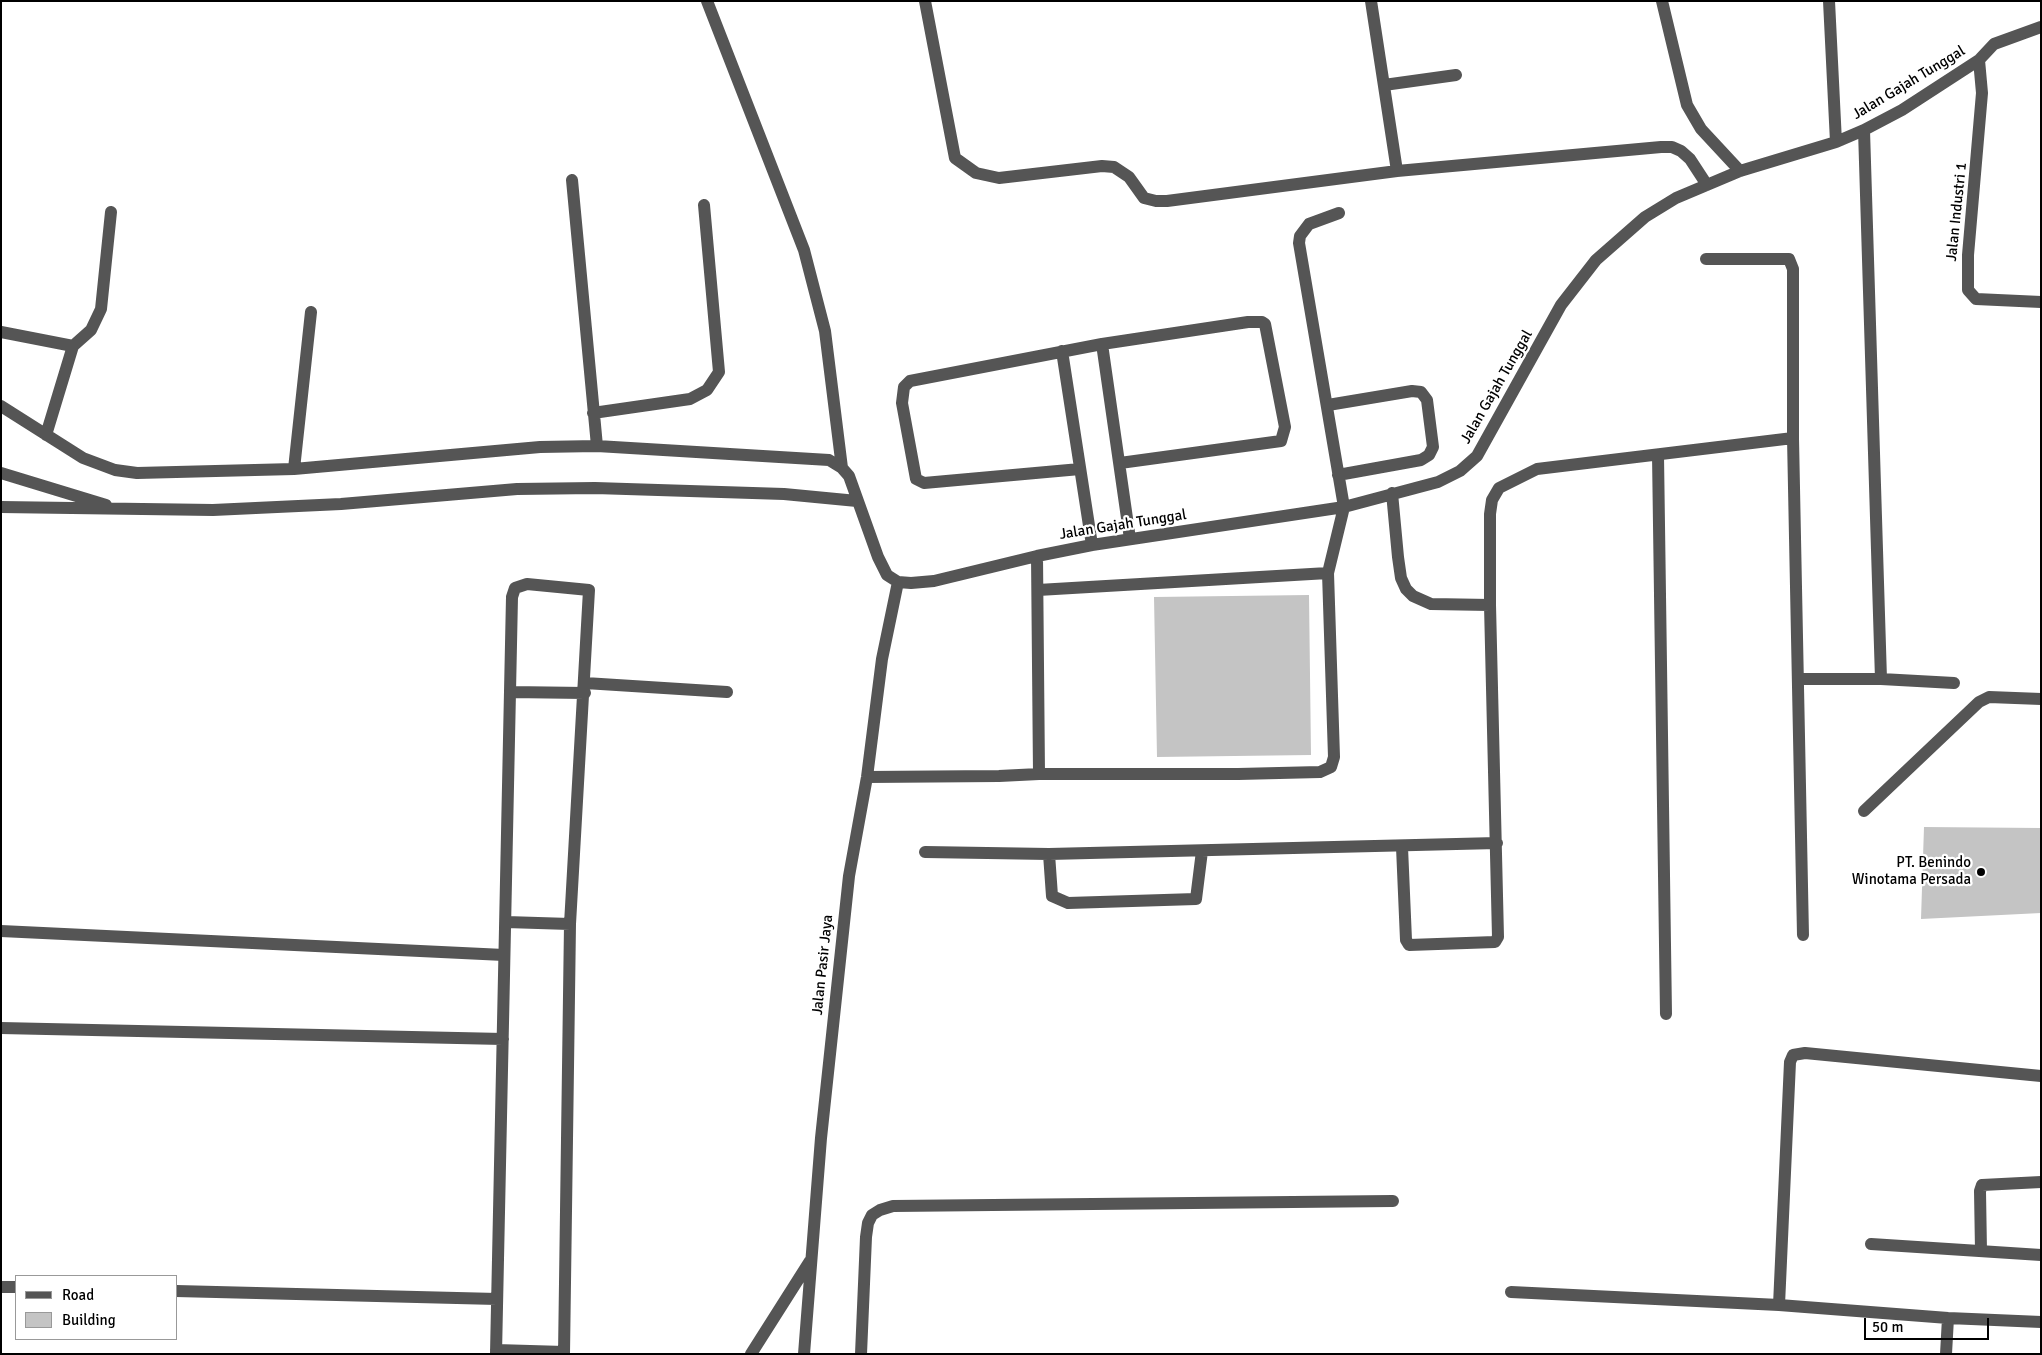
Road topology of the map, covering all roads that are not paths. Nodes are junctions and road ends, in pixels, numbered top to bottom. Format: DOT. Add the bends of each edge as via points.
graph roads {
  1 [pos="707,1"];
  2 [pos="925,1"];
  3 [pos="1371,1"];
  4 [pos="1662,1"];
  5 [pos="1829,1"];
  6 [pos="2041,27"];
  7 [pos="1979,60"];
  8 [pos="1456,75"];
  9 [pos="1384,85"];
  10 [pos="1864,130"];
  11 [pos="1836,142"];
  12 [pos="1397,171"];
  13 [pos="1740,171"];
  14 [pos="572,180"];
  15 [pos="1707,184"];
  16 [pos="704,205"];
  17 [pos="110,212"];
  18 [pos="1339,213"];
  19 [pos="1706,259"];
  20 [pos="2041,302"];
  21 [pos="311,312"];
  22 [pos="1,332"];
  23 [pos="1102,344"];
  24 [pos="73,346"];
  25 [pos="1062,351"];
  26 [pos="1328,405"];
  27 [pos="1,406"];
  28 [pos="593,413"];
  29 [pos="46,435"];
  30 [pos="1793,438"];
  31 [pos="597,446"];
  32 [pos="1658,455"];
  33 [pos="1120,463"];
  34 [pos="294,468"];
  35 [pos="842,468"];
  36 [pos="1080,469"];
  37 [pos="1,474"];
  38 [pos="1338,475"];
  39 [pos="1392,493"];
  40 [pos="857,500"];
  41 [pos="1344,507"];
  42 [pos="1,508"];
  43 [pos="120,510"];
  44 [pos="1130,540"];
  45 [pos="1092,545"];
  46 [pos="1037,556"];
  47 [pos="1328,573"];
  48 [pos="898,582"];
  49 [pos="1038,590"];
  50 [pos="1490,605"];
  51 [pos="1798,679"];
  52 [pos="1881,679"];
  53 [pos="1954,683"];
  54 [pos="585,688"];
  55 [pos="510,692"];
  56 [pos="726,692"];
  57 [pos="2041,699"];
  58 [pos="1039,774"];
  59 [pos="867,777"];
  60 [pos="1864,811"];
  61 [pos="1497,843"];
  62 [pos="1402,847"];
  63 [pos="1202,851"];
  64 [pos="925,852"];
  65 [pos="1049,854"];
  66 [pos="506,922"];
  67 [pos="570,924"];
  68 [pos="1,931"];
  69 [pos="1803,936"];
  70 [pos="504,955"];
  71 [pos="1666,1014"];
  72 [pos="1,1028"];
  73 [pos="503,1039"];
  74 [pos="2041,1076"];
  75 [pos="2041,1182"];
  76 [pos="1393,1201"];
  77 [pos="1871,1244"];
  78 [pos="1981,1251"];
  79 [pos="2041,1255"];
  80 [pos="811,1260"];
  81 [pos="1,1287"];
  82 [pos="15,1287"];
  83 [pos="178,1291"];
  84 [pos="1512,1292"];
  85 [pos="497,1299"];
  86 [pos="1779,1305"];
  87 [pos="1948,1318"];
  88 [pos="2041,1322"];
  89 [pos="496,1352"];
  90 [pos="564,1353"];
  91 [pos="751,1354"];
  92 [pos="804,1354"];
  93 [pos="861,1354"];
  94 [pos="1946,1354"];
  1 -- 35 [label="street" via="804,250 825,331"];
  2 -- 12 [label="street" via="954,158 976,174 999,178 1114,167 1125,174 1144,198 1167,201"];
  3 -- 9 [label="street"];
  4 -- 13 [label="street" via="1687,105 1701,129"];
  5 -- 11 [label="street"];
  6 -- 7 [label="street, Jalan Gajah Tunggal" via="1994,44"];
  7 -- 10 [label="street, Jalan Gajah Tunggal" via="1902,110"];
  7 -- 20 [label="street, Jalan Industri 1" via="1982,92 1968,290 1976,298"];
  8 -- 9 [label="street"];
  9 -- 12 [label="street"];
  10 -- 11 [label="street, Jalan Gajah Tunggal"];
  10 -- 52 [label="street"];
  11 -- 13 [label="street, Jalan Gajah Tunggal"];
  12 -- 15 [label="street" via="1666,147 1681,151 1690,159"];
  13 -- 15 [label="street, Jalan Gajah Tunggal"];
  14 -- 28 [label="street"];
  15 -- 39 [label="street, Jalan Gajah Tunggal" via="1645,217 1596,260 1561,305 1477,456 1460,471 1438,482"];
  16 -- 28 [label="street" via="719,372 707,390 690,399"];
  17 -- 24 [label="street" via="101,309 91,330"];
  18 -- 26 [label="street" via="1309,224 1299,243"];
  19 -- 30 [label="street" via="1789,259 1793,269"];
  21 -- 34 [label="street"];
  22 -- 24 [label="street"];
  23 -- 25 [label="street"];
  23 -- 33 [label="street"];
  23 -- 33 [label="street" via="1262,322 1267,329 1285,427 1281,441"];
  24 -- 29 [label="street"];
  25 -- 36 [label="street"];
  25 -- 36 [label="street" via="910,380 904,387 902,403 916,479 924,483"];
  26 -- 38 [label="street"];
  26 -- 38 [label="street" via="1412,391 1421,392 1427,400 1432,447 1429,455 1421,460"];
  27 -- 29 [label="street"];
  28 -- 31 [label="street"];
  29 -- 34 [label="street" via="83,458 115,470 137,473"];
  30 -- 32 [label="street"];
  30 -- 51 [label="street"];
  31 -- 34 [label="street" via="487,451"];
  31 -- 35 [label="street" via="819,459 829,460"];
  32 -- 50 [label="street" via="1538,469 1502,485 1496,492 1491,510"];
  32 -- 71 [label="street"];
  33 -- 44 [label="street"];
  35 -- 40 [label="street" via="849,476"];
  36 -- 45 [label="street"];
  37 -- 43 [label="street"];
  38 -- 41 [label="street"];
  39 -- 41 [label="street, Jalan Gajah Tunggal"];
  39 -- 50 [label="street" via="1400,571 1406,589 1431,604"];
  40 -- 43 [label="street" via="784,494 595,488 527,489 341,504 212,510"];
  40 -- 48 [label="street" via="887,575"];
  41 -- 44 [label="street, Jalan Gajah Tunggal"];
  41 -- 47 [label="street"];
  42 -- 43 [label="street"];
  44 -- 45 [label="street, Jalan Gajah Tunggal"];
  45 -- 46 [label="street, Jalan Gajah Tunggal"];
  46 -- 48 [label="street, Jalan Gajah Tunggal" via="934,581"];
  46 -- 49 [label="street"];
  47 -- 49 [label="street"];
  47 -- 58 [label="street" via="1334,757 1331,767 1320,772 1238,774"];
  48 -- 59 [label="street, Jalan Pasir Jaya" via="882,659"];
  49 -- 58 [label="street"];
  50 -- 61 [label="street"];
  51 -- 52 [label="street"];
  51 -- 69 [label="street"];
  52 -- 53 [label="street"];
  54 -- 55 [label="street"];
  54 -- 55 [label="street" via="590,590 521,585 515,588 512,597"];
  54 -- 56 [label="street"];
  54 -- 67 [label="street"];
  55 -- 66 [label="street"];
  57 -- 60 [label="street" via="1989,698 1979,702"];
  58 -- 59 [label="street"];
  59 -- 80 [label="street, Jalan Pasir Jaya" via="849,876"];
  61 -- 62 [label="street"];
  61 -- 62 [label="street" via="1498,938 1493,943 1409,945 1406,940"];
  62 -- 63 [label="street"];
  63 -- 65 [label="street"];
  63 -- 65 [label="street" via="1196,899 1077,903 1061,902 1052,896"];
  64 -- 65 [label="street"];
  66 -- 67 [label="street"];
  66 -- 70 [label="street"];
  67 -- 90 [label="street"];
  68 -- 70 [label="street"];
  70 -- 73 [label="street"];
  72 -- 73 [label="street"];
  73 -- 85 [label="street"];
  74 -- 86 [label="street" via="1805,1053 1793,1055 1790,1062"];
  75 -- 78 [label="street" via="1982,1185"];
  76 -- 93 [label="street" via="893,1206 872,1215 868,1223"];
  77 -- 78 [label="street"];
  78 -- 79 [label="street"];
  80 -- 91 [label="street"];
  80 -- 92 [label="street, Jalan Pasir Jaya"];
  81 -- 82 [label="street"];
  83 -- 85 [label="street"];
  84 -- 86 [label="street"];
  85 -- 89 [label="street"];
  86 -- 87 [label="street"];
  87 -- 88 [label="street"];
  87 -- 94 [label="street"];
  89 -- 90 [label="street"];
}
